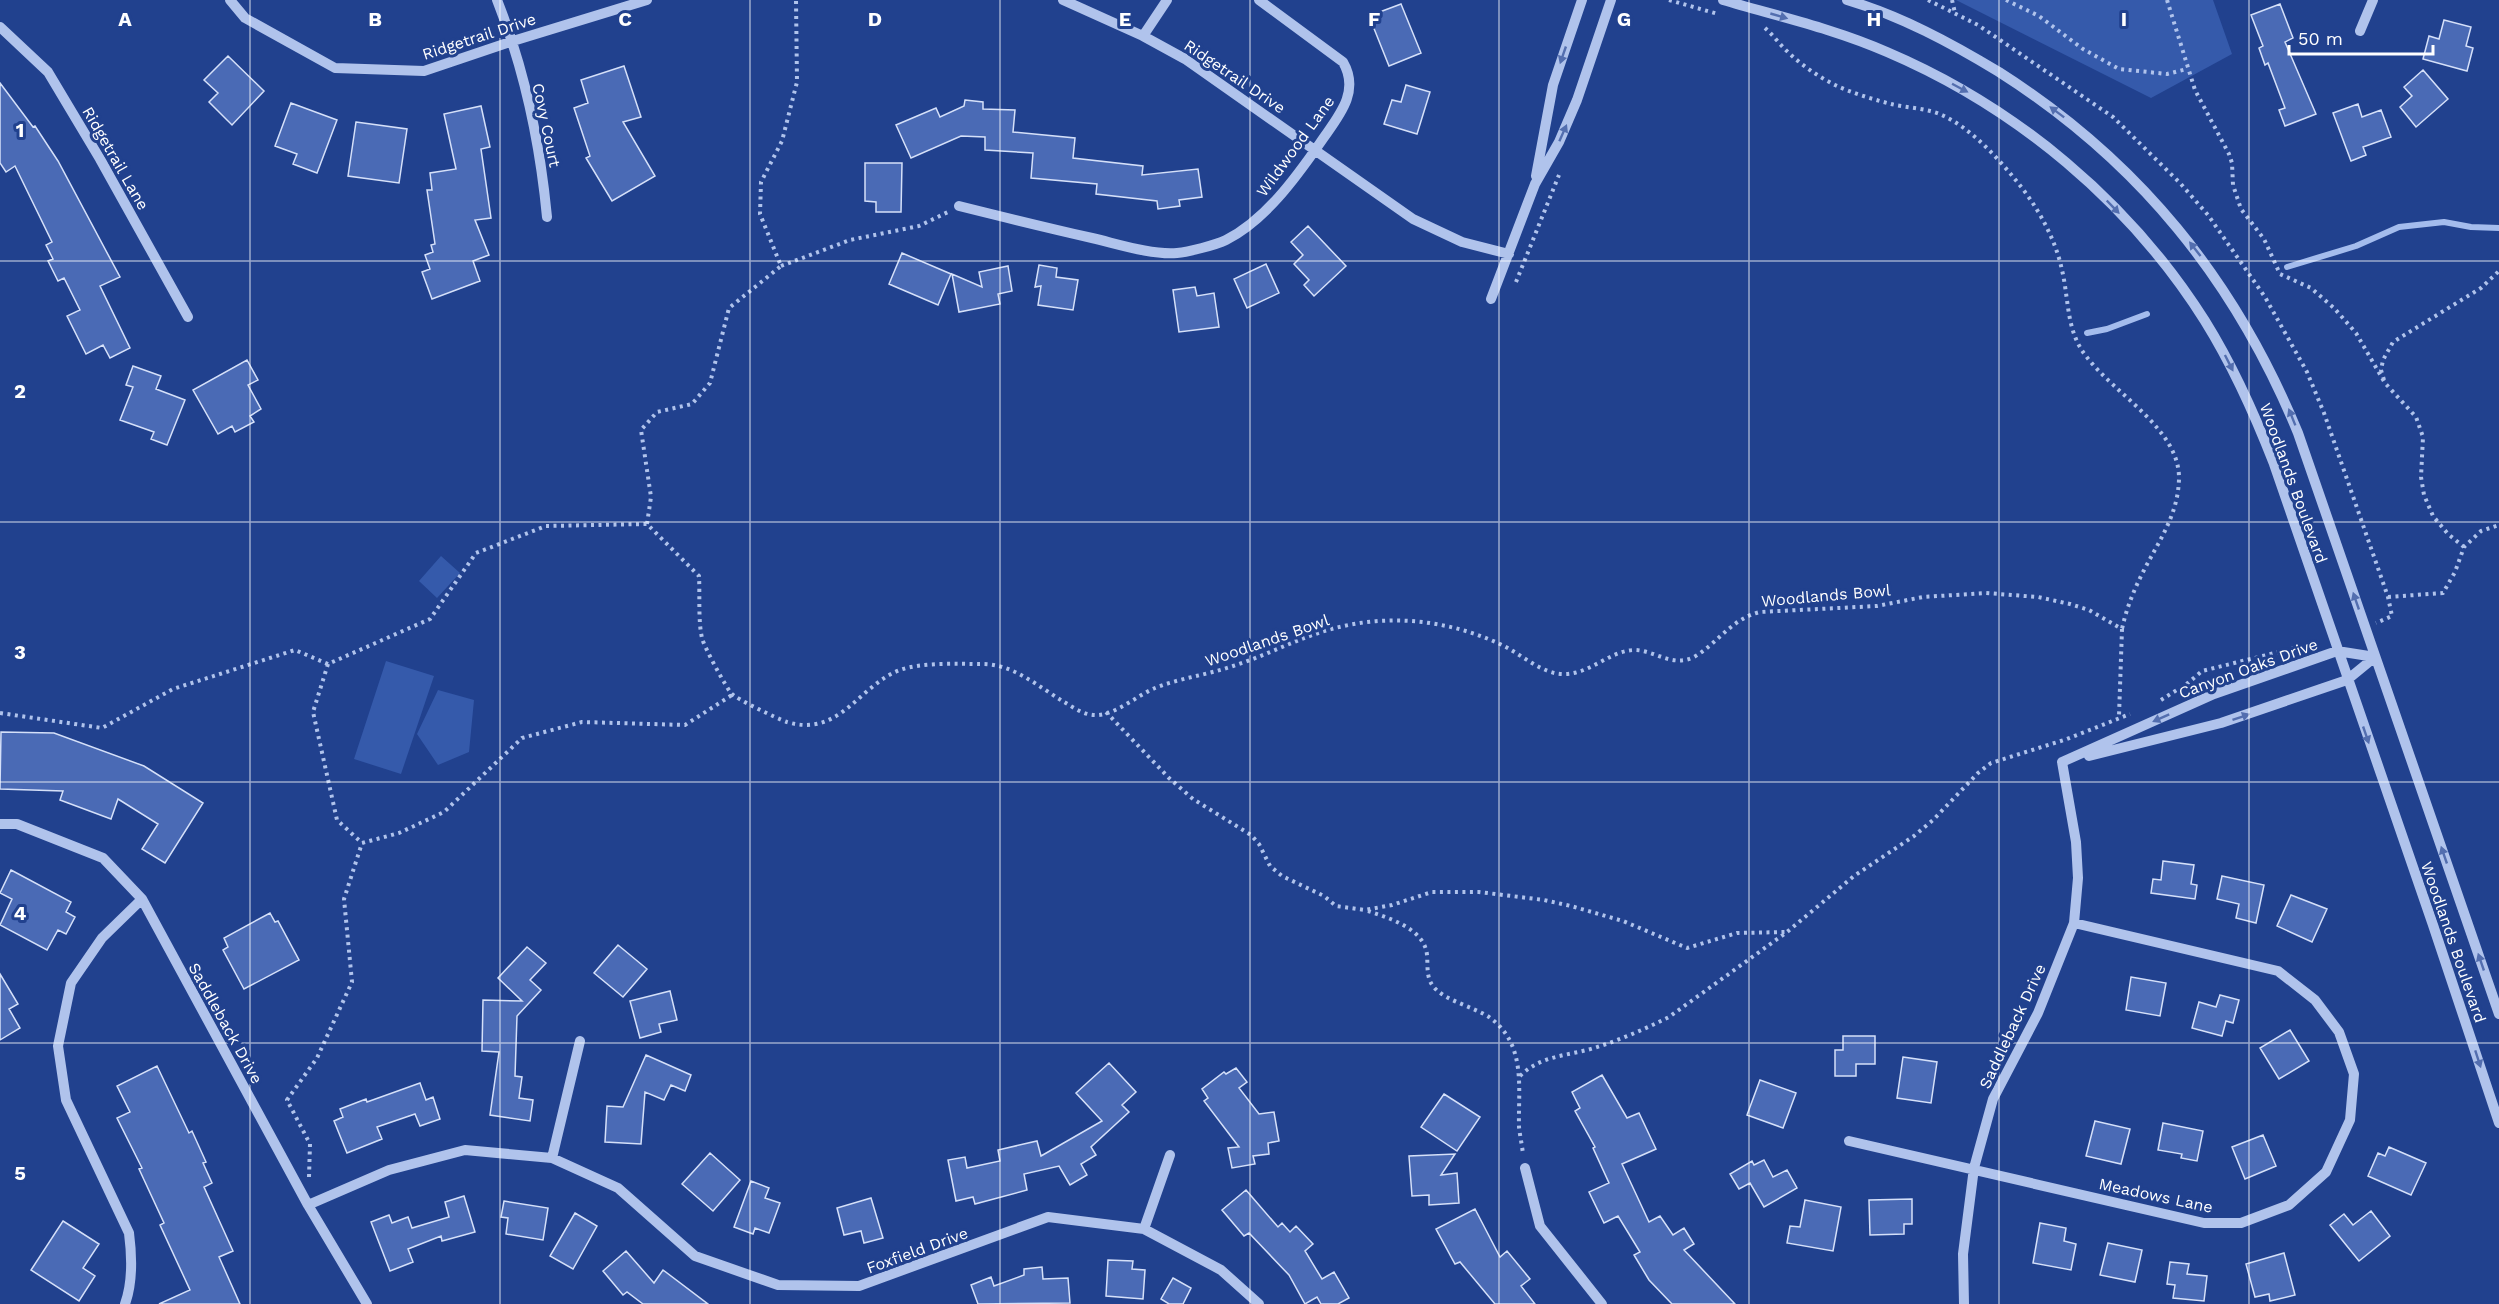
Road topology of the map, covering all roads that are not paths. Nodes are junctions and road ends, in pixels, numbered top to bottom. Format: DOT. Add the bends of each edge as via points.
graph roads {
  1 [pos="230,0"];
  2 [pos="497,0"];
  3 [pos="647,0"];
  4 [pos="1064,0"];
  5 [pos="1167,0"];
  6 [pos="1259,0"];
  7 [pos="1582,0"];
  8 [pos="1611,0"];
  9 [pos="1723,0"];
  10 [pos="1847,0"];
  11 [pos="2373,0"];
  12 [pos="0,27"];
  13 [pos="2360,31"];
  14 [pos="1143,36"];
  15 [pos="513,41"];
  16 [pos="1316,149"];
  17 [pos="1535,184"];
  18 [pos="959,207"];
  19 [pos="547,217"];
  20 [pos="1509,254"];
  21 [pos="1491,299"];
  22 [pos="188,317"];
  23 [pos="2337,651"];
  24 [pos="2375,657"];
  25 [pos="2347,680"];
  26 [pos="2062,762"];
  27 [pos="0,824"];
  28 [pos="142,899"];
  29 [pos="2074,923"];
  30 [pos="2499,1014"];
  31 [pos="580,1041"];
  32 [pos="2499,1123"];
  33 [pos="1849,1141"];
  34 [pos="1170,1155"];
  35 [pos="552,1158"];
  36 [pos="1525,1168"];
  37 [pos="1974,1168"];
  38 [pos="308,1206"];
  39 [pos="1144,1229"];
  40 [pos="125,1304"];
  41 [pos="368,1304"];
  42 [pos="1259,1304"];
  43 [pos="1602,1304"];
  44 [pos="1964,1304"];
  1 -- 15 [label="street, Ridgetrail Drive" via="245,18 335,68 424,71"];
  2 -- 15 [label="street, Covy Court"];
  3 -- 15 [label="street, Ridgetrail Drive"];
  4 -- 14 [label="street, Ridgetrail Drive"];
  5 -- 14 [label="street"];
  6 -- 16 [label="street, Wildwood Lane" via="1343,62 1349,72 1350,94"];
  7 -- 17 [label="street, one-way" via="1553,85"];
  17 -- 8 [label="street, one-way" via="1577,100"];
  9 -- 23 [label="street, Woodlands Boulevard, one-way" via="1841,34 1965,91 2035,137 2128,222 2205,321 2246,398 2274,464"];
  24 -- 10 [label="street, Woodlands Boulevard, one-way" via="2285,400 2247,326 2196,249 2135,179 2049,106 1910,23"];
  11 -- 13 [label="street"];
  12 -- 22 [label="street, Ridgetrail Lane" via="48,72"];
  14 -- 16 [label="street, Ridgetrail Drive" via="1185,59"];
  15 -- 19 [label="street, Covy Court" via="543,171"];
  16 -- 18 [label="street, Wildwood Lane" via="1266,211 1225,241 1177,253 1133,248"];
  16 -- 20 [label="street, Ridgetrail Drive" via="1413,219 1462,243"];
  17 -- 20 [label="street"];
  20 -- 21 [label="street"];
  23 -- 24 [label="street, Canyon Oaks Drive"];
  23 -- 25 [label="street, Woodlands Boulevard"];
  23 -- 26 [label="street, Canyon Oaks Drive, one-way" via="2214,694"];
  24 -- 25 [label="street"];
  30 -- 24 [label="street, Woodlands Boulevard, one-way"];
  26 -- 25 [label="street, one-way" via="2221,723"];
  25 -- 32 [label="street, Woodlands Boulevard, one-way"];
  26 -- 29 [label="street, Saddleback Drive" via="2076,842"];
  27 -- 28 [label="street, Saddleback Drive" via="17,824 103,858"];
  28 -- 38 [label="street, Saddleback Drive"];
  28 -- 40 [label="street" via="102,938 71,983 58,1046 66,1100 129,1233 131,1263"];
  29 -- 37 [label="street, Saddleback Drive" via="2038,1013 1994,1099"];
  29 -- 37 [label="street, Meadows Lane" via="2278,971 2315,1000 2339,1032 2354,1074 2350,1120 2326,1172 2289,1205 2241,1223 2204,1223"];
  31 -- 35 [label="street"];
  33 -- 37 [label="street, Meadows Lane"];
  34 -- 39 [label="street"];
  35 -- 38 [label="street, Foxfield Drive" via="465,1150 389,1170"];
  35 -- 39 [label="street, Foxfield Drive" via="618,1188 695,1256 778,1285 859,1287 1048,1217"];
  36 -- 43 [label="street" via="1540,1226"];
  37 -- 44 [label="street, Saddleback Drive" via="1963,1254"];
  38 -- 41 [label="street, Saddleback Drive"];
  39 -- 42 [label="street, Foxfield Drive" via="1221,1270"];
}
